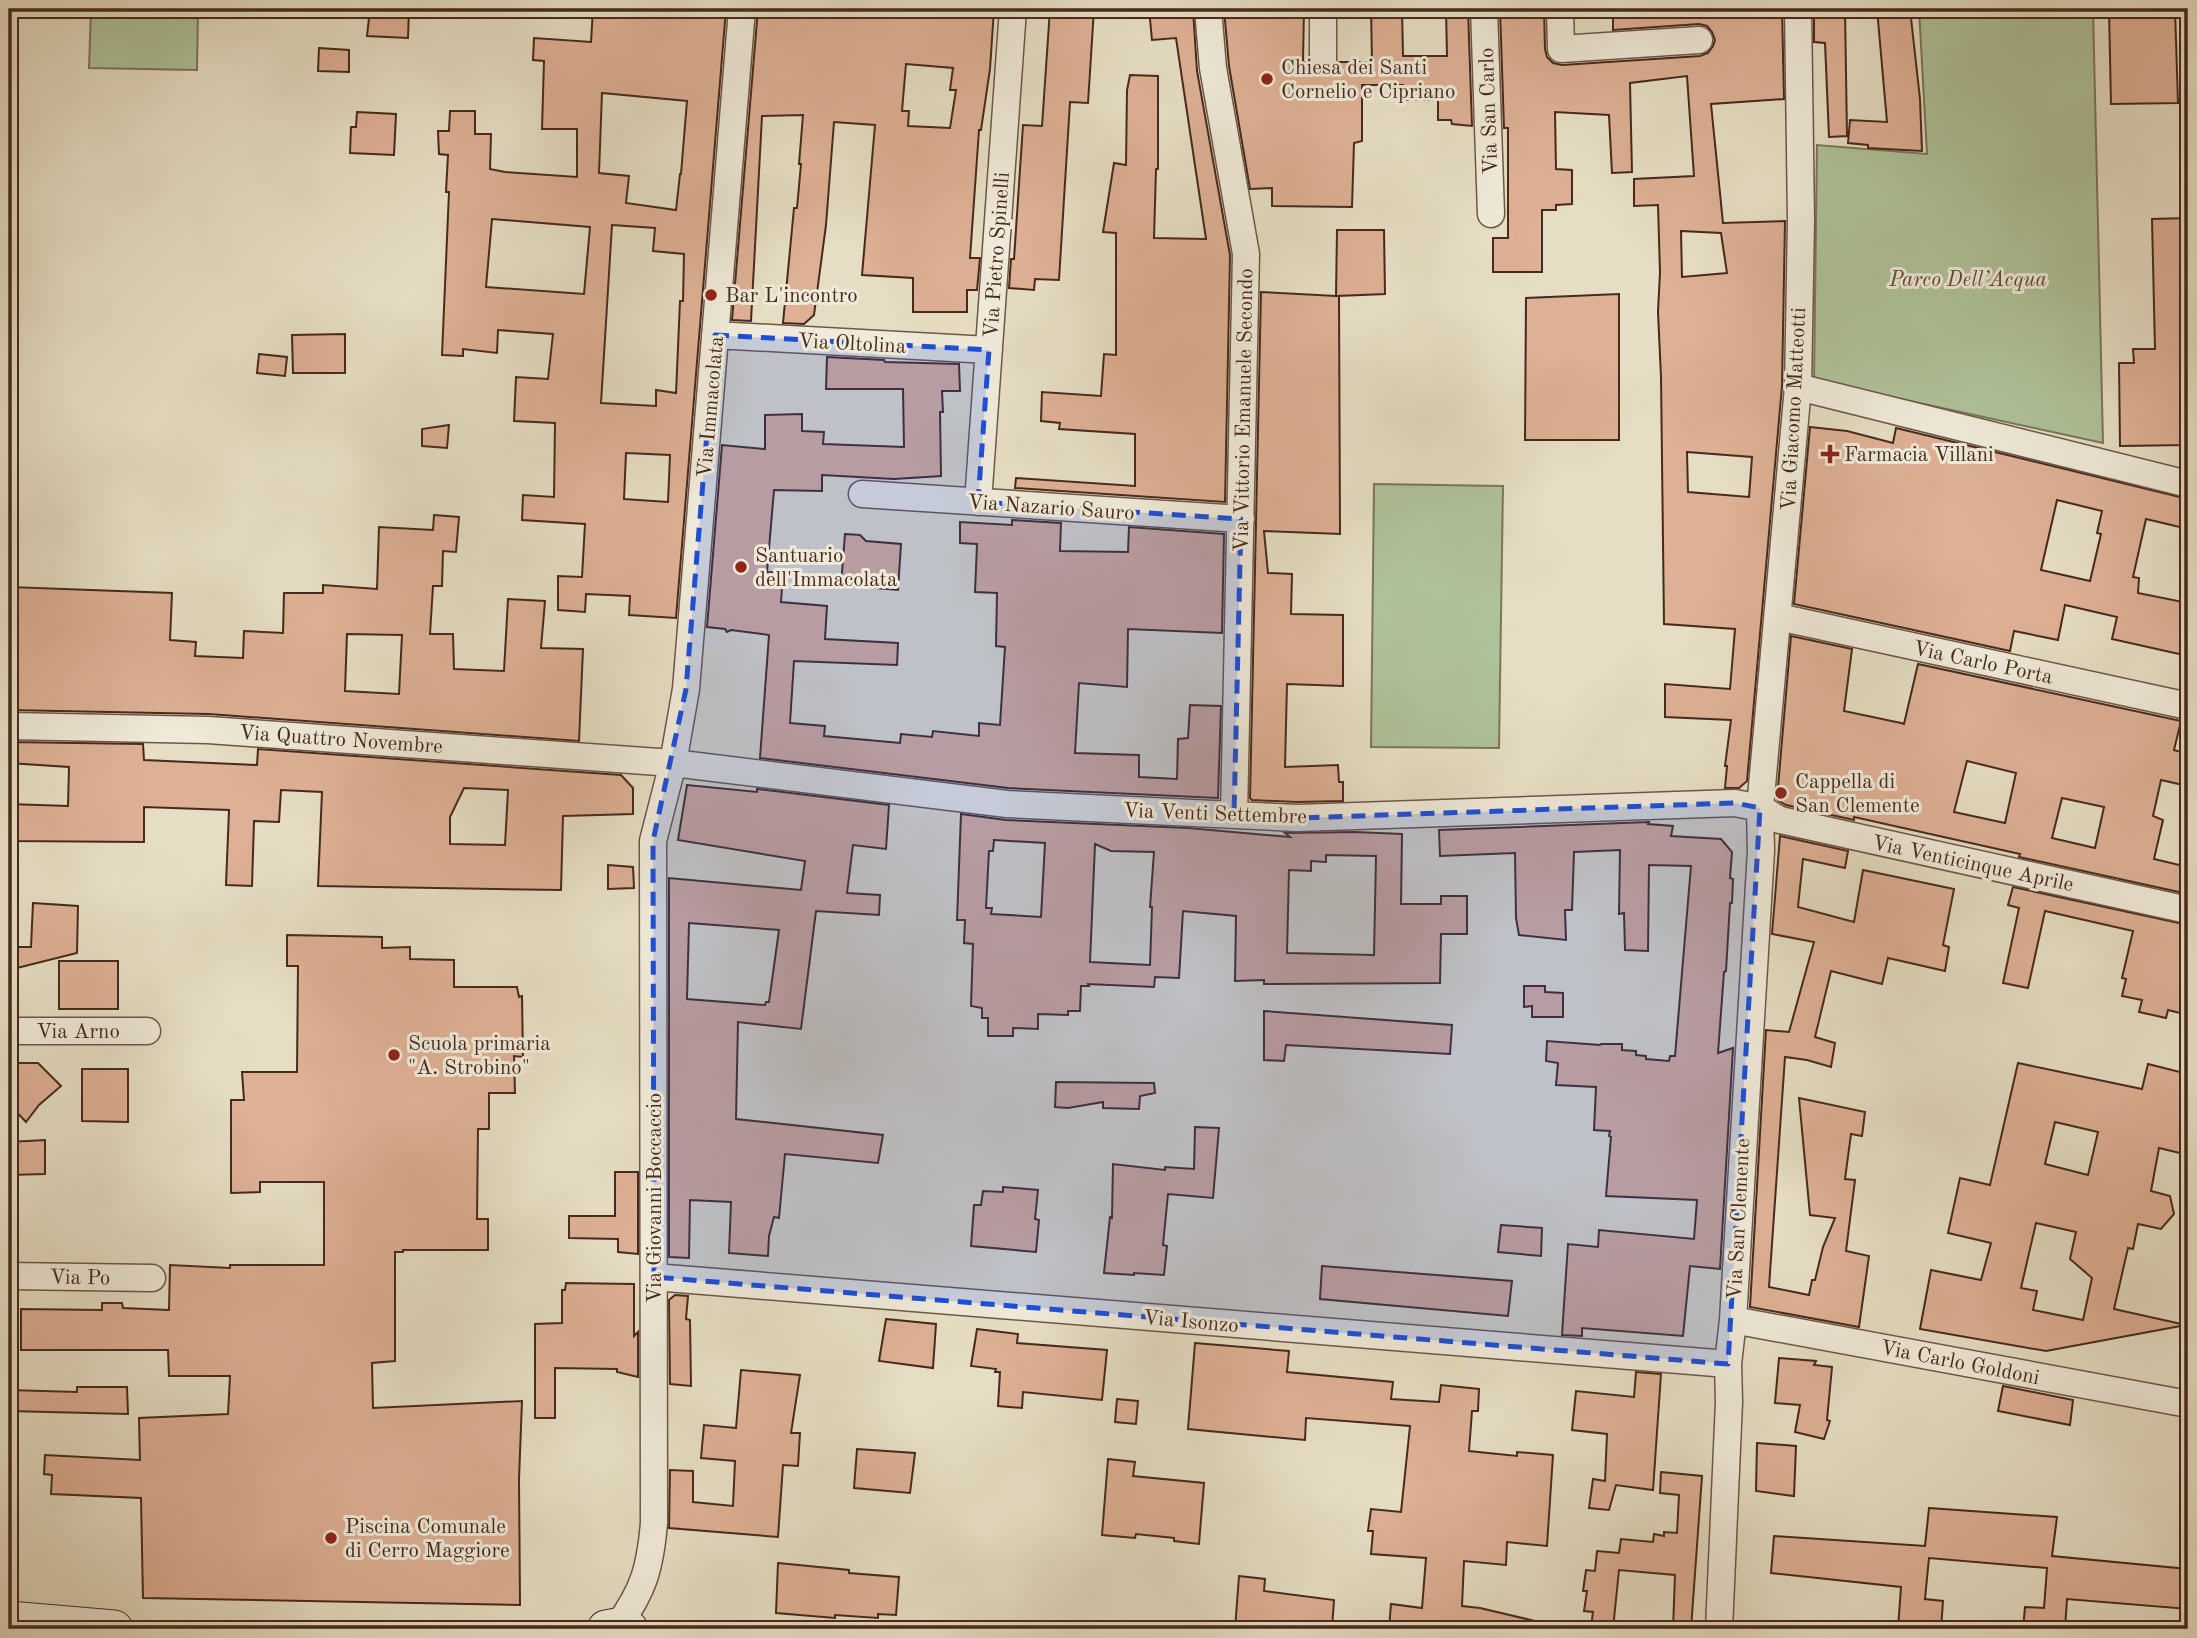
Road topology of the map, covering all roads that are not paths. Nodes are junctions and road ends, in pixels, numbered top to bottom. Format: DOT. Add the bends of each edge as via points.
graph roads {
  1 [pos="742,9"];
  2 [pos="1013,9"];
  3 [pos="1208,9"];
  4 [pos="1323,9"];
  5 [pos="1484,9"];
  6 [pos="1560,9"];
  7 [pos="1798,9"];
  8 [pos="1699,40"];
  9 [pos="1323,59"];
  10 [pos="1492,214"];
  11 [pos="715,335"];
  12 [pos="989,350"];
  13 [pos="1798,387"];
  14 [pos="2188,484"];
  15 [pos="862,494"];
  16 [pos="978,502"];
  17 [pos="1241,519"];
  18 [pos="1778,617"];
  19 [pos="2188,706"];
  20 [pos="9,726"];
  21 [pos="673,763"];
  22 [pos="1760,808"];
  23 [pos="1234,815"];
  24 [pos="2188,911"];
  25 [pos="9,1031"];
  26 [pos="147,1031"];
  27 [pos="9,1276"];
  28 [pos="654,1277"];
  29 [pos="152,1278"];
  30 [pos="1732,1320"];
  31 [pos="1728,1364"];
  32 [pos="2188,1405"];
  33 [pos="9,1620"];
  34 [pos="617,1628"];
  35 [pos="114,1629"];
  36 [pos="1719,1629"];
  1 -- 11 [label="street, Via Immacolata"];
  2 -- 12 [label="street, Via Pietro Spinelli"];
  3 -- 17 [label="street, Via Vittorio Emanuele Secondo" via="1213,68 1246,254"];
  4 -- 9 [label="street"];
  5 -- 10 [label="street, Via San Carlo"];
  6 -- 8 [label="street" via="1561,49"];
  7 -- 13 [label="street, Via Giacomo Matteotti"];
  11 -- 12 [label="street, Via Oltolina"];
  11 -- 21 [label="street, Via Immacolata" via="687,689"];
  12 -- 16 [label="street, Via Pietro Spinelli"];
  13 -- 14 [label="street"];
  13 -- 18 [label="street, Via Giacomo Matteotti"];
  15 -- 16 [label="street, Via Nazario Sauro"];
  16 -- 17 [label="street, Via Nazario Sauro"];
  17 -- 23 [label="street, Via Vittorio Emanuele Secondo"];
  18 -- 19 [label="street, Via Carlo Porta"];
  18 -- 22 [label="street, Via Giacomo Matteotti"];
  20 -- 21 [label="street, Via Quattro Novembre" via="208,730"];
  21 -- 23 [label="street, Via Venti Settembre" via="1007,804"];
  21 -- 28 [label="street, Via Giovanni Boccaccio" via="653,841"];
  22 -- 23 [label="street, Via Venti Settembre" via="1735,803 1297,818"];
  22 -- 24 [label="street, Via Venticinque Aprile" via="1780,820"];
  22 -- 30 [label="street, Via San Clemente"];
  25 -- 26 [label="street, Via Arno"];
  27 -- 29 [label="street, Via Po"];
  28 -- 31 [label="street, Via Isonzo"];
  28 -- 34 [label="street, Via Giovanni Boccaccio" via="652,1548 640,1592"];
  30 -- 31 [label="street, Via San Clemente"];
  30 -- 32 [label="street, Via Carlo Goldoni"];
  31 -- 36 [label="street, Via San Clemente"];
  33 -- 35 [label="street"];
}
